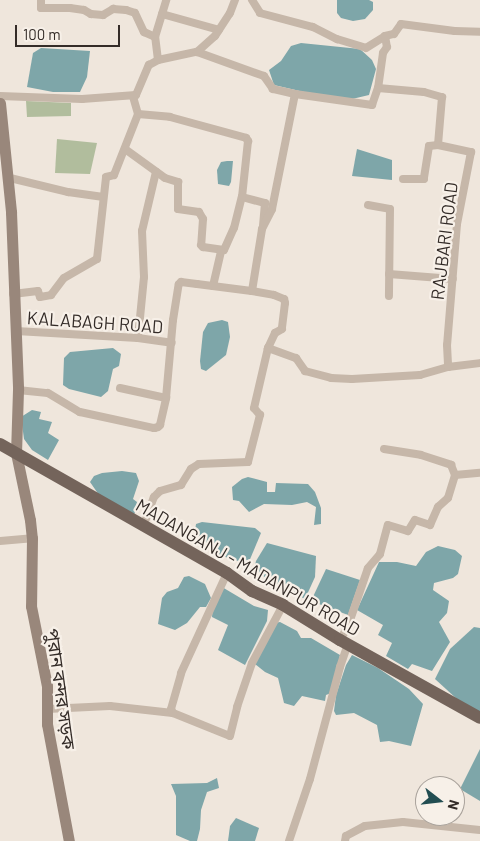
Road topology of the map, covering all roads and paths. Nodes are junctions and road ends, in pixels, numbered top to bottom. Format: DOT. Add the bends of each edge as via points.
graph roads {
  1 [pos="41,0"];
  2 [pos="166,0"];
  3 [pos="235,0"];
  4 [pos="252,0"];
  5 [pos="162,14"];
  6 [pos="219,30"];
  7 [pos="480,32"];
  8 [pos="385,36"];
  9 [pos="155,38"];
  10 [pos="197,52"];
  11 [pos="158,60"];
  12 [pos="378,88"];
  13 [pos="295,94"];
  14 [pos="0,96"];
  15 [pos="133,96"];
  16 [pos="0,104"];
  17 [pos="138,114"];
  18 [pos="438,146"];
  19 [pos="125,149"];
  20 [pos="156,172"];
  21 [pos="10,178"];
  22 [pos="403,179"];
  23 [pos="102,197"];
  24 [pos="242,197"];
  25 [pos="368,205"];
  26 [pos="262,229"];
  27 [pos="221,251"];
  28 [pos="389,274"];
  29 [pos="453,279"];
  30 [pos="213,286"];
  31 [pos="252,291"];
  32 [pos="13,294"];
  33 [pos="389,296"];
  34 [pos="16,331"];
  35 [pos="138,338"];
  36 [pos="172,343"];
  37 [pos="268,348"];
  38 [pos="480,363"];
  39 [pos="448,367"];
  40 [pos="120,388"];
  41 [pos="18,390"];
  42 [pos="166,398"];
  43 [pos="0,444"];
  44 [pos="384,449"];
  45 [pos="16,453"];
  46 [pos="480,473"];
  47 [pos="454,476"];
  48 [pos="142,527"];
  49 [pos="32,538"];
  50 [pos="0,542"];
  51 [pos="227,574"];
  52 [pos="283,605"];
  53 [pos="344,642"];
  54 [pos="47,709"];
  55 [pos="173,713"];
  56 [pos="480,718"];
  57 [pos="480,830"];
  58 [pos="69,841"];
  59 [pos="290,841"];
  60 [pos="345,841"];
  1 -- 9 [label="street" via="41,8 70,8 103,15 113,9 135,13 144,32"];
  2 -- 5 [label="street"];
  3 -- 6 [label="street"];
  4 -- 8 [label="street" via="260,13 312,27 366,48"];
  5 -- 6 [label="street"];
  5 -- 9 [label="street"];
  6 -- 10 [label="street"];
  7 -- 8 [label="street" via="401,24 394,34"];
  8 -- 12 [label="street" via="387,47 383,53"];
  9 -- 11 [label="street"];
  10 -- 11 [label="street"];
  10 -- 13 [label="street" via="264,76 273,89"];
  11 -- 15 [label="street" via="147,68 138,93"];
  12 -- 13 [label="street" via="372,105"];
  12 -- 18 [label="street" via="442,97"];
  13 -- 26 [label="street" via="272,209"];
  14 -- 15 [label="street" via="82,99"];
  15 -- 17 [label="street"];
  16 -- 21 [label="street, পুরান বন্দর সড়ক"];
  17 -- 19 [label="street"];
  17 -- 24 [label="street" via="170,117 246,138"];
  18 -- 22 [label="street" via="429,146 424,179"];
  18 -- 29 [label="street, RAJBARI ROAD" via="471,152 458,224"];
  19 -- 20 [label="street"];
  19 -- 23 [label="street" via="114,175 106,177"];
  20 -- 27 [label="street" via="178,182 178,208 201,214 204,221 202,246"];
  20 -- 35 [label="street" via="142,231 144,277"];
  21 -- 23 [label="street"];
  21 -- 32 [label="street, পুরান বন্দর সড়ক"];
  23 -- 32 [label="street" via="100,242 94,262 64,278 48,297 40,297 38,292"];
  24 -- 26 [label="street" via="265,203"];
  24 -- 27 [label="street" via="234,228"];
  25 -- 28 [label="street" via="390,209"];
  26 -- 31 [label="street"];
  27 -- 30 [label="street"];
  28 -- 29 [label="street"];
  28 -- 33 [label="street"];
  29 -- 39 [label="street, RAJBARI ROAD"];
  30 -- 31 [label="street"];
  30 -- 36 [label="street" via="179,284"];
  31 -- 37 [label="street" via="284,299 282,329 275,333"];
  32 -- 34 [label="street, পুরান বন্দর সড়ক"];
  34 -- 35 [label="street, KALABAGH ROAD"];
  34 -- 41 [label="street, পুরান বন্দর সড়ক"];
  35 -- 36 [label="street, KALABAGH ROAD"];
  36 -- 42 [label="street"];
  37 -- 39 [label="street" via="296,358 305,371 325,377 352,379 420,375"];
  37 -- 48 [label="street" via="254,408 260,415 248,462 199,464 180,485 160,492 154,498"];
  38 -- 39 [label="street"];
  40 -- 42 [label="street"];
  41 -- 42 [label="street" via="48,393 80,412 154,428 160,425"];
  41 -- 45 [label="street, পুরান বন্দর সড়ক"];
  43 -- 45 [label="main road, MADANGANJ - MADANPUR ROAD"];
  44 -- 47 [label="street" via="421,455 452,465"];
  45 -- 48 [label="main road, MADANGANJ - MADANPUR ROAD"];
  45 -- 49 [label="street, পুরান বন্দর সড়ক"];
  46 -- 47 [label="street"];
  47 -- 53 [label="street" via="448,498 438,507 430,525 413,520 408,531 388,525 380,554 368,568"];
  48 -- 51 [label="main road, MADANGANJ - MADANPUR ROAD"];
  49 -- 50 [label="street"];
  49 -- 54 [label="street, পুরান বন্দর সড়ক" via="31,606 44,662"];
  51 -- 52 [label="main road, MADANGANJ - MADANPUR ROAD" via="252,591"];
  51 -- 55 [label="street" via="181,673 171,709"];
  52 -- 53 [label="main road, MADANGANJ - MADANPUR ROAD"];
  52 -- 55 [label="street" via="252,663 236,707 230,736"];
  53 -- 56 [label="main road, MADANGANJ - MADANPUR ROAD"];
  53 -- 59 [label="street" via="310,779"];
  54 -- 55 [label="street" via="110,706"];
  54 -- 58 [label="street, পুরান বন্দর সড়ক"];
  57 -- 60 [label="street" via="403,822 364,826 346,836"];
}
